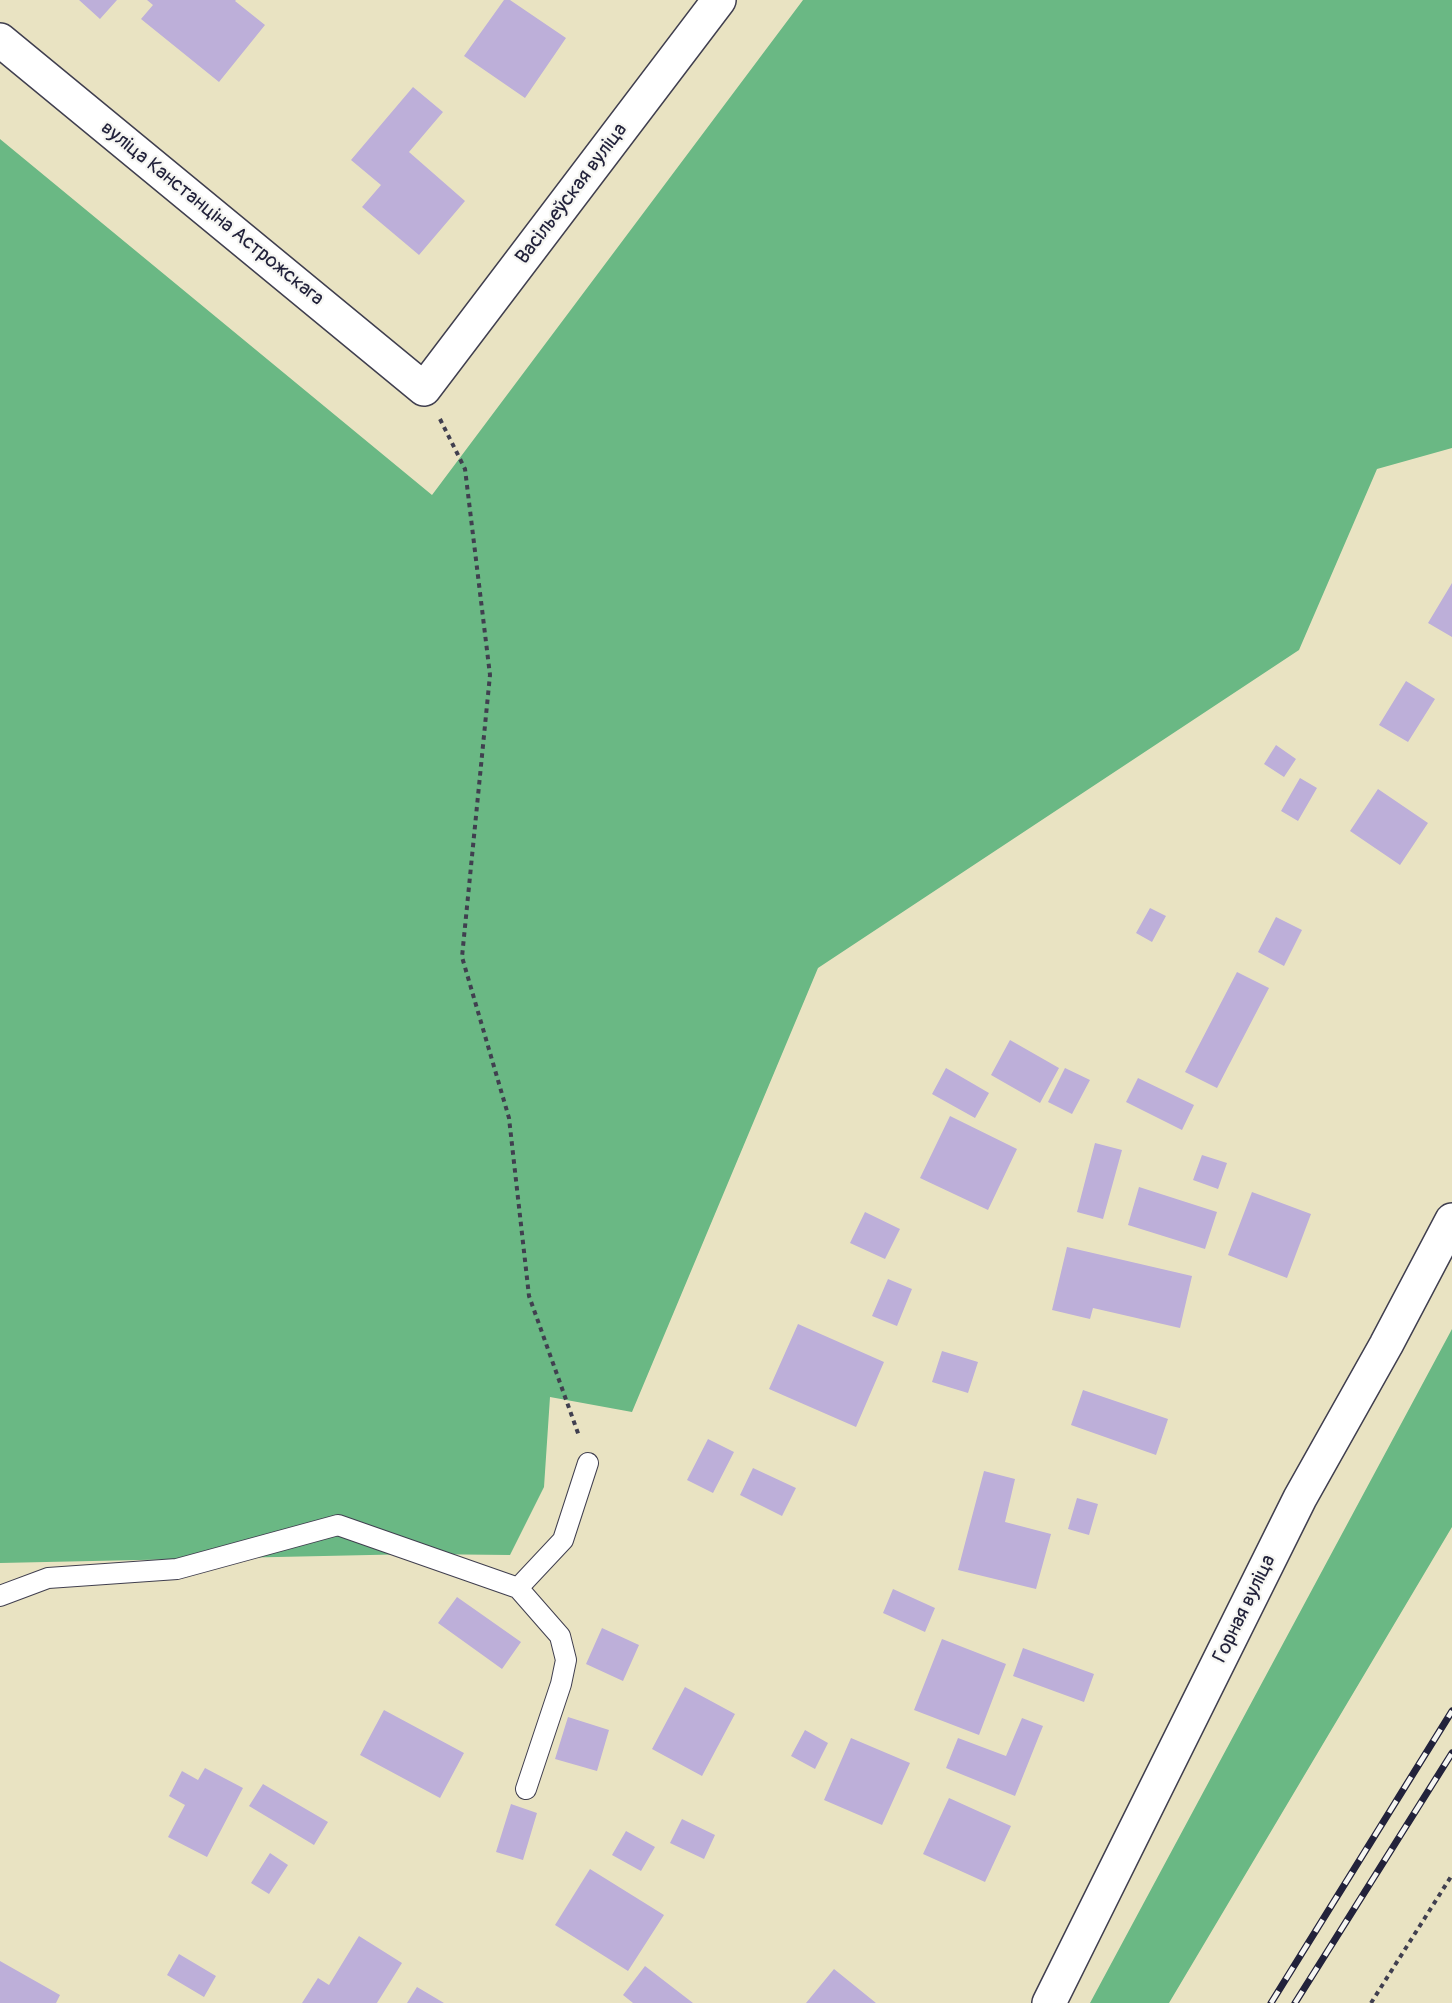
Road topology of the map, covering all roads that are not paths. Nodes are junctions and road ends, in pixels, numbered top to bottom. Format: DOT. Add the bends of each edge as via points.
graph roads {
  1 [pos="719,0"];
  2 [pos="0,40"];
  3 [pos="424,388"];
  4 [pos="1452,1220"];
  5 [pos="588,1463"];
  6 [pos="518,1588"];
  7 [pos="0,1596"];
  8 [pos="526,1789"];
  9 [pos="1049,2003"];
  1 -- 3 [label="street, Васільеўская вуліца"];
  2 -- 3 [label="street, вуліца Канстанціна Астрожскага"];
  4 -- 9 [label="street, Горная вуліца" via="1300,1498"];
  5 -- 6 [label="lane" via="563,1540"];
  6 -- 7 [label="lane" via="338,1525 177,1569 48,1578"];
  6 -- 8 [label="lane" via="560,1636 566,1660"];
}
